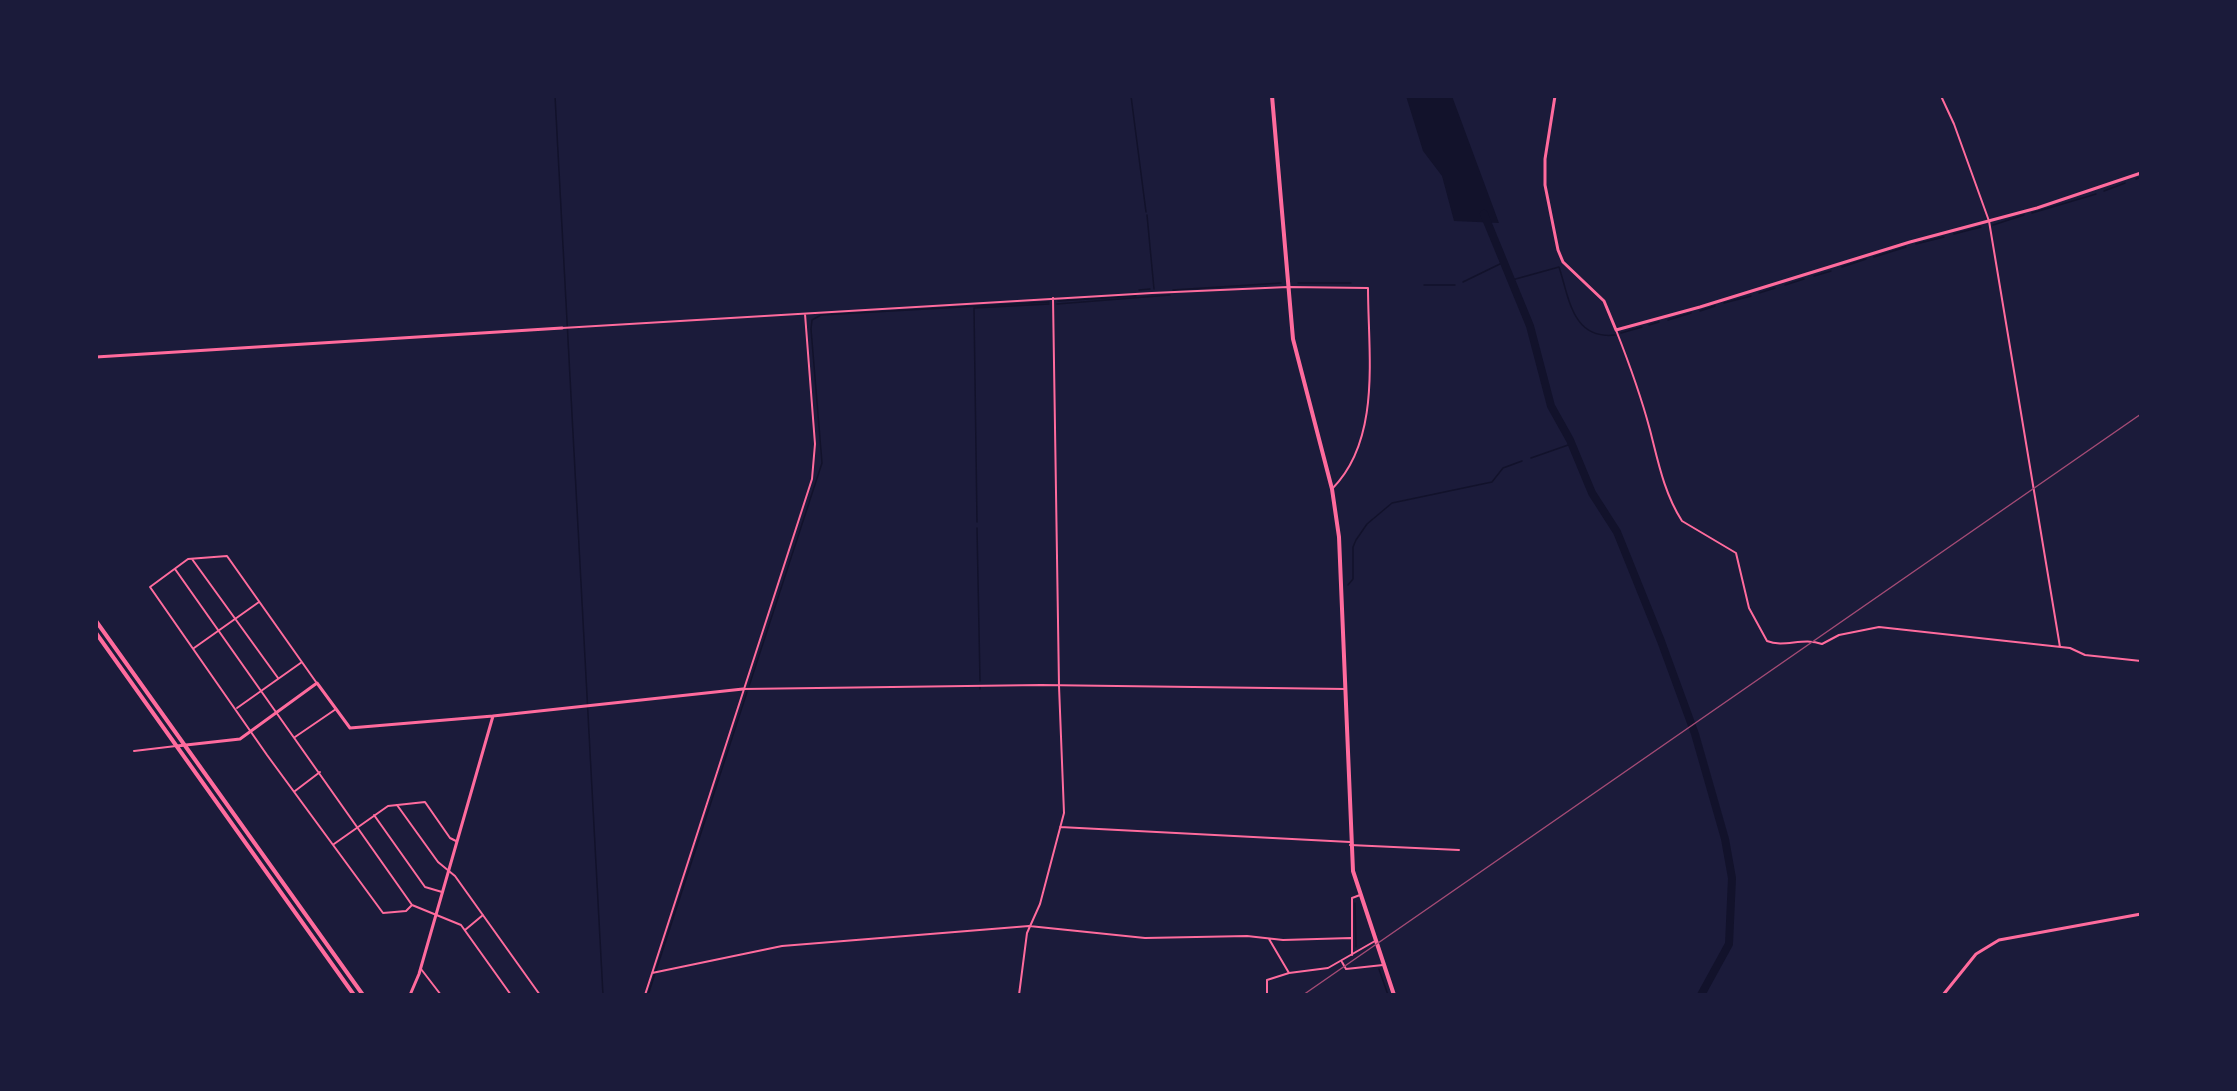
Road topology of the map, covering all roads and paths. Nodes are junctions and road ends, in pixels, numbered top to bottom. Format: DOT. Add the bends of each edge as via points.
graph roads {
  1 [pos="1272,96"];
  2 [pos="1555,96"];
  3 [pos="1941,96"];
  4 [pos="2141,173"];
  5 [pos="1989,221"];
  6 [pos="1288,287"];
  7 [pos="1053,298"];
  8 [pos="804,313"];
  9 [pos="562,328"];
  10 [pos="1616,330"];
  11 [pos="96,357"];
  12 [pos="1332,489"];
  13 [pos="192,559"];
  14 [pos="175,569"];
  15 [pos="259,602"];
  16 [pos="236,619"];
  17 [pos="96,621"];
  18 [pos="219,630"];
  19 [pos="96,633"];
  20 [pos="2060,647"];
  21 [pos="194,648"];
  22 [pos="2141,661"];
  23 [pos="302,662"];
  24 [pos="278,678"];
  25 [pos="317,683"];
  26 [pos="1059,686"];
  27 [pos="743,689"];
  28 [pos="1346,689"];
  29 [pos="262,690"];
  30 [pos="237,708"];
  31 [pos="336,709"];
  32 [pos="277,712"];
  33 [pos="493,716"];
  34 [pos="252,730"];
  35 [pos="295,737"];
  36 [pos="184,745"];
  37 [pos="177,746"];
  38 [pos="134,751"];
  39 [pos="320,772"];
  40 [pos="295,791"];
  41 [pos="397,805"];
  42 [pos="374,815"];
  43 [pos="359,826"];
  44 [pos="1060,827"];
  45 [pos="456,842"];
  46 [pos="334,844"];
  47 [pos="1350,844"];
  48 [pos="1459,850"];
  49 [pos="449,869"];
  50 [pos="442,892"];
  51 [pos="1360,895"];
  52 [pos="412,905"];
  53 [pos="2141,914"];
  54 [pos="436,915"];
  55 [pos="483,915"];
  56 [pos="1029,926"];
  57 [pos="465,930"];
  58 [pos="1351,938"];
  59 [pos="1269,939"];
  60 [pos="1375,941"];
  61 [pos="1352,955"];
  62 [pos="1342,961"];
  63 [pos="1383,965"];
  64 [pos="420,968"];
  65 [pos="655,972"];
  66 [pos="1289,973"];
  67 [pos="354,995"];
  68 [pos="363,995"];
  69 [pos="410,995"];
  70 [pos="441,995"];
  71 [pos="511,995"];
  72 [pos="540,995"];
  73 [pos="645,995"];
  74 [pos="1019,995"];
  75 [pos="1267,995"];
  76 [pos="1394,995"];
  77 [pos="1943,995"];
  1 -- 6 [label="main road"];
  2 -- 10 [label="street" via="1545,169 1558,250 1563,262 1604,301"];
  3 -- 5 [label="street"];
  4 -- 5 [label="street"];
  5 -- 10 [label="street"];
  5 -- 20 [label="street"];
  6 -- 7 [label="street"];
  6 -- 12 [label="main road" via="1300,374"];
  6 -- 12 [label="street" via="1368,288 1369,379 1362,432 1357,451"];
  7 -- 8 [label="street"];
  7 -- 26 [label="street"];
  8 -- 9 [label="street"];
  8 -- 27 [label="street" via="814,466"];
  9 -- 11 [label="street"];
  10 -- 20 [label="street" via="1676,513 1682,521 1736,553 1749,608 1767,641 1810,639 1822,644 1839,634 1880,627"];
  12 -- 28 [label="main road" via="1339,537"];
  13 -- 14 [label="street"];
  13 -- 15 [label="street" via="227,556"];
  13 -- 16 [label="street"];
  14 -- 18 [label="street"];
  14 -- 21 [label="street" via="150,587"];
  15 -- 16 [label="street"];
  15 -- 23 [label="street"];
  16 -- 18 [label="street"];
  16 -- 24 [label="street"];
  17 -- 36 [label="main road"];
  18 -- 21 [label="street"];
  18 -- 29 [label="street"];
  19 -- 37 [label="main road"];
  20 -- 22 [label="street" via="2085,655"];
  21 -- 30 [label="street"];
  23 -- 24 [label="street"];
  23 -- 25 [label="street"];
  24 -- 29 [label="street"];
  25 -- 31 [label="street"];
  25 -- 32 [label="street"];
  26 -- 27 [label="street"];
  26 -- 28 [label="street"];
  26 -- 44 [label="street" via="1064,806"];
  27 -- 33 [label="street"];
  27 -- 65 [label="street"];
  28 -- 47 [label="main road"];
  29 -- 30 [label="street"];
  29 -- 32 [label="street"];
  30 -- 34 [label="street"];
  31 -- 33 [label="street" via="350,728"];
  31 -- 35 [label="street"];
  32 -- 34 [label="street"];
  32 -- 35 [label="street"];
  33 -- 45 [label="street"];
  34 -- 36 [label="street" via="240,739"];
  34 -- 40 [label="street"];
  35 -- 39 [label="street"];
  36 -- 37 [label="street"];
  36 -- 68 [label="main road"];
  37 -- 38 [label="street"];
  37 -- 67 [label="main road"];
  39 -- 40 [label="street"];
  39 -- 43 [label="street"];
  40 -- 46 [label="street"];
  41 -- 42 [label="street"];
  41 -- 45 [label="street" via="425,801"];
  41 -- 49 [label="street" via="438,862"];
  42 -- 43 [label="street"];
  42 -- 50 [label="street" via="425,887"];
  43 -- 46 [label="street"];
  43 -- 52 [label="street"];
  44 -- 47 [label="street"];
  44 -- 56 [label="street" via="1040,904"];
  45 -- 49 [label="street"];
  46 -- 52 [label="street" via="383,913 405,911"];
  47 -- 48 [label="street"];
  47 -- 51 [label="main road"];
  49 -- 50 [label="street"];
  49 -- 55 [label="street"];
  50 -- 54 [label="street"];
  51 -- 58 [label="street" via="1352,898"];
  51 -- 60 [label="main road"];
  52 -- 54 [label="street"];
  53 -- 77 [label="street" via="1999,940 1976,954"];
  54 -- 57 [label="street"];
  54 -- 64 [label="street"];
  55 -- 57 [label="street"];
  55 -- 72 [label="street"];
  56 -- 59 [label="street" via="1145,938"];
  56 -- 65 [label="street" via="782,946"];
  56 -- 74 [label="street"];
  57 -- 71 [label="street"];
  58 -- 59 [label="street"];
  58 -- 61 [label="street"];
  59 -- 66 [label="street"];
  60 -- 61 [label="street"];
  60 -- 63 [label="main road"];
  61 -- 62 [label="street"];
  62 -- 63 [label="street" via="1346,969"];
  62 -- 66 [label="street" via="1317,971"];
  63 -- 76 [label="main road"];
  64 -- 69 [label="street"];
  64 -- 70 [label="street"];
  65 -- 73 [label="street"];
  66 -- 75 [label="street" via="1267,980"];
}
